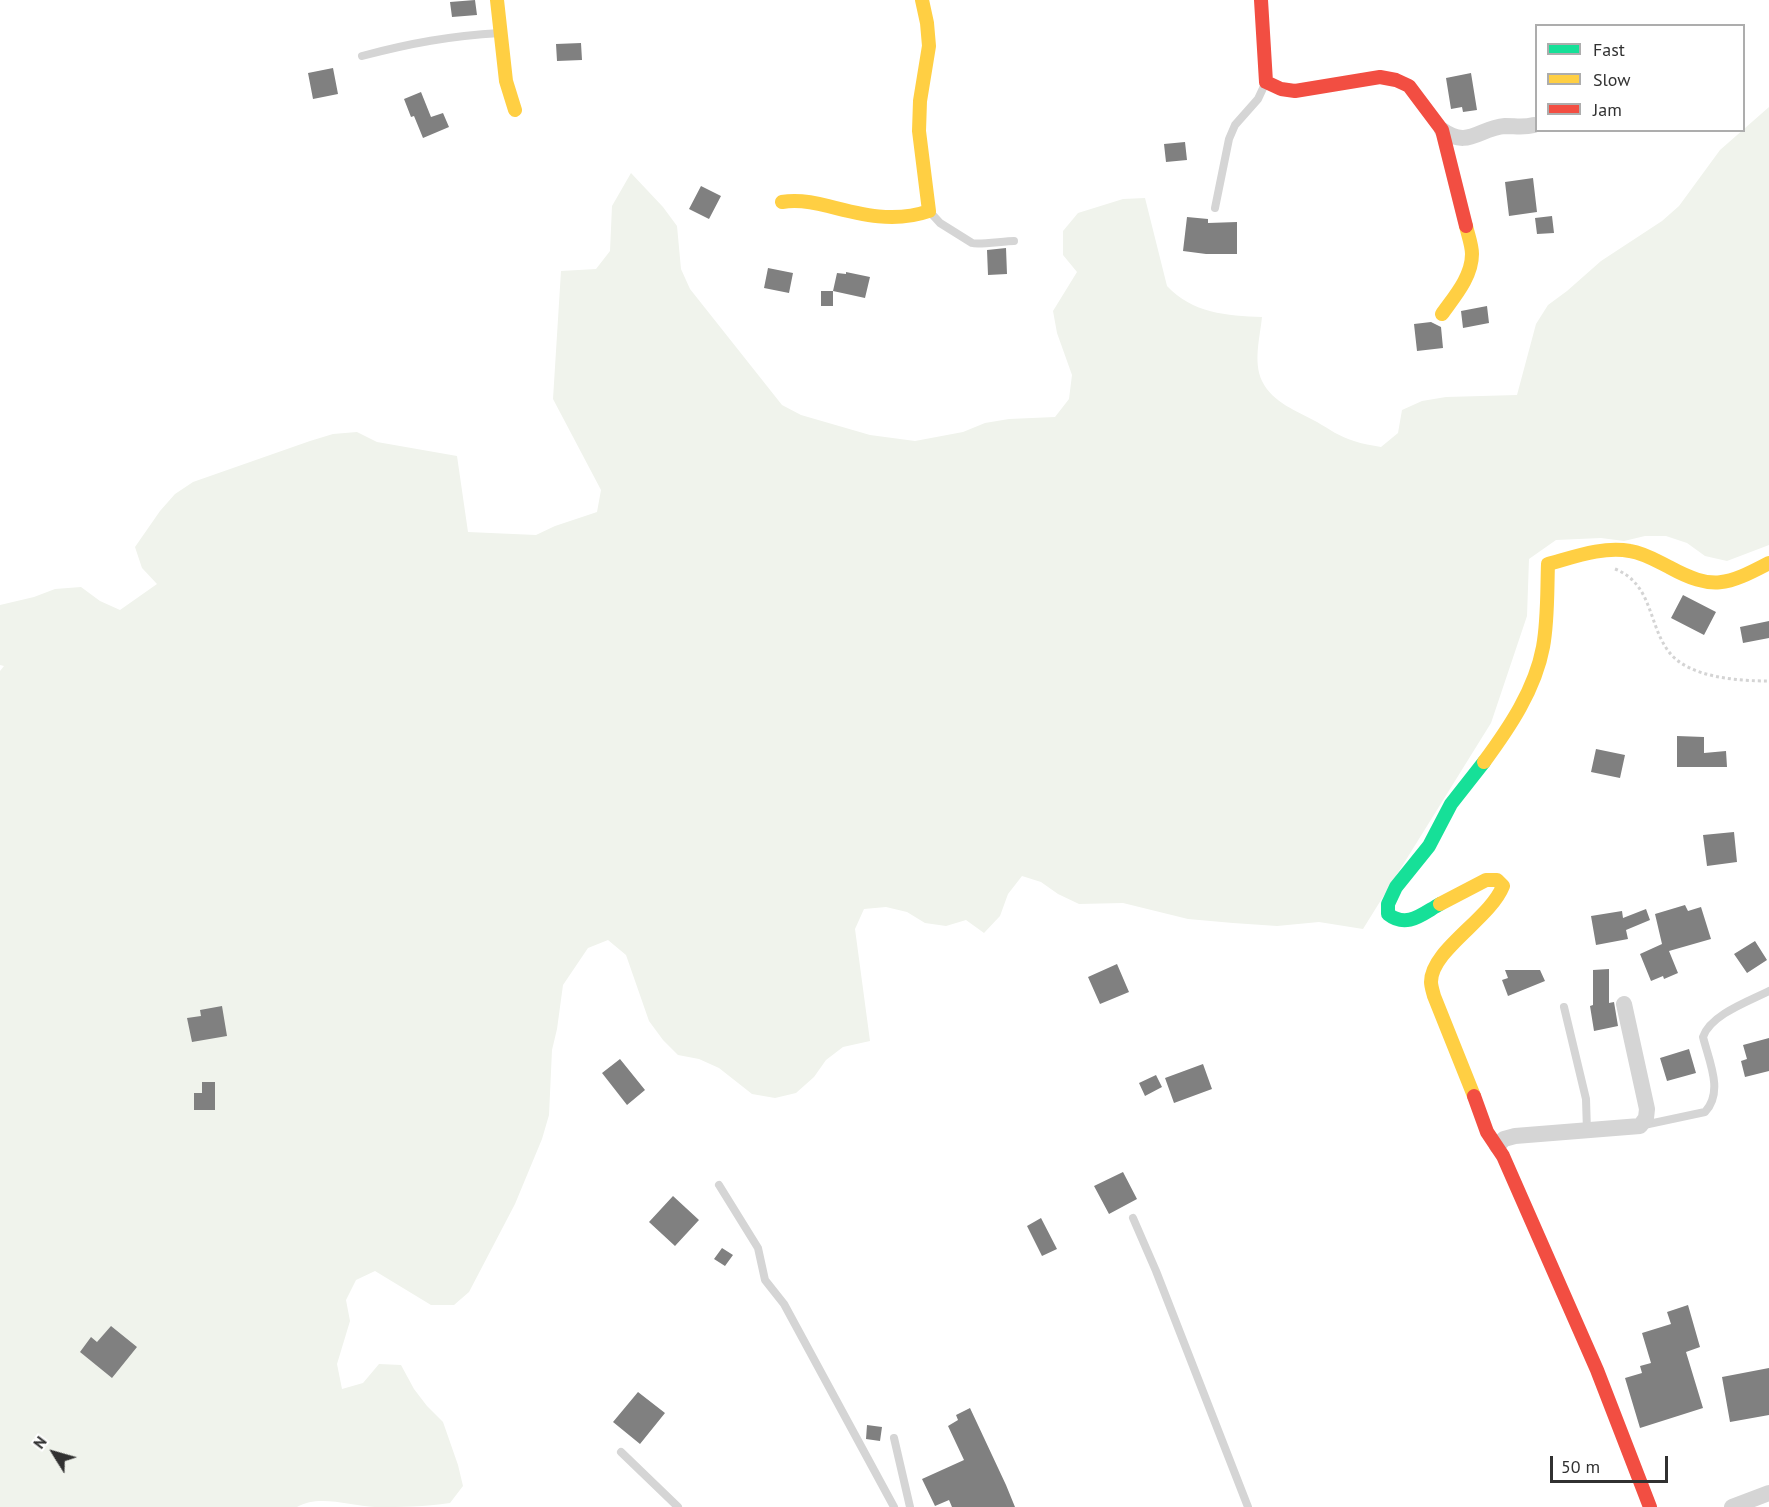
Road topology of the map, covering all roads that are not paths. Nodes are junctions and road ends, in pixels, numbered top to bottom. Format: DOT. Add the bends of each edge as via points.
graph roads {
  1 [pos="497,0"];
  2 [pos="922,0"];
  3 [pos="1261,0"];
  4 [pos="500,33"];
  5 [pos="362,56"];
  6 [pos="1266,82"];
  7 [pos="515,110"];
  8 [pos="1534,125"];
  9 [pos="1442,130"];
  10 [pos="782,202"];
  11 [pos="1215,208"];
  12 [pos="929,211"];
  13 [pos="1014,241"];
  14 [pos="1442,314"];
  15 [pos="1769,563"];
  16 [pos="1769,991"];
  17 [pos="1624,1004"];
  18 [pos="1564,1007"];
  19 [pos="1640,1126"];
  20 [pos="1587,1131"];
  21 [pos="1497,1146"];
  22 [pos="719,1185"];
  23 [pos="1132,1218"];
  24 [pos="894,1438"];
  25 [pos="621,1452"];
  26 [pos="1769,1493"];
  27 [pos="678,1507"];
  28 [pos="894,1507"];
  29 [pos="910,1507"];
  30 [pos="1248,1507"];
  31 [pos="1650,1507"];
  32 [pos="1732,1507"];
  1 -- 4 [label="street"];
  2 -- 12 [label="street" via="929,46 919,134"];
  3 -- 6 [label="street"];
  4 -- 5 [label="lane" via="450,36"];
  4 -- 7 [label="street" via="506,81"];
  6 -- 9 [label="street" via="1295,92 1380,77 1396,80 1409,86"];
  6 -- 11 [label="lane" via="1229,139"];
  8 -- 9 [label="street" via="1504,126 1464,139 1452,138"];
  9 -- 14 [label="street" via="1473,262"];
  10 -- 12 [label="street" via="814,202 890,217"];
  12 -- 13 [label="lane" via="940,223 972,243"];
  15 -- 21 [label="street" via="1736,581 1717,585 1703,584 1650,556 1625,550 1548,564 1540,658 1524,699 1505,734 1454,801 1429,846 1386,904 1388,914 1396,921 1409,921 1486,880 1497,880 1503,886 1492,906 1447,950 1434,968 1431,982 1487,1132"];
  16 -- 19 [label="lane" via="1720,1017 1705,1030 1703,1037 1715,1091 1705,1112"];
  17 -- 19 [label="street" via="1647,1109"];
  18 -- 20 [label="lane" via="1586,1099"];
  19 -- 20 [label="street"];
  20 -- 21 [label="street" via="1515,1136"];
  21 -- 31 [label="street" via="1597,1370"];
  22 -- 28 [label="lane" via="758,1248 765,1280 784,1304"];
  23 -- 30 [label="lane"];
  24 -- 29 [label="lane"];
  25 -- 27 [label="lane"];
  26 -- 32 [label="street"];
}
